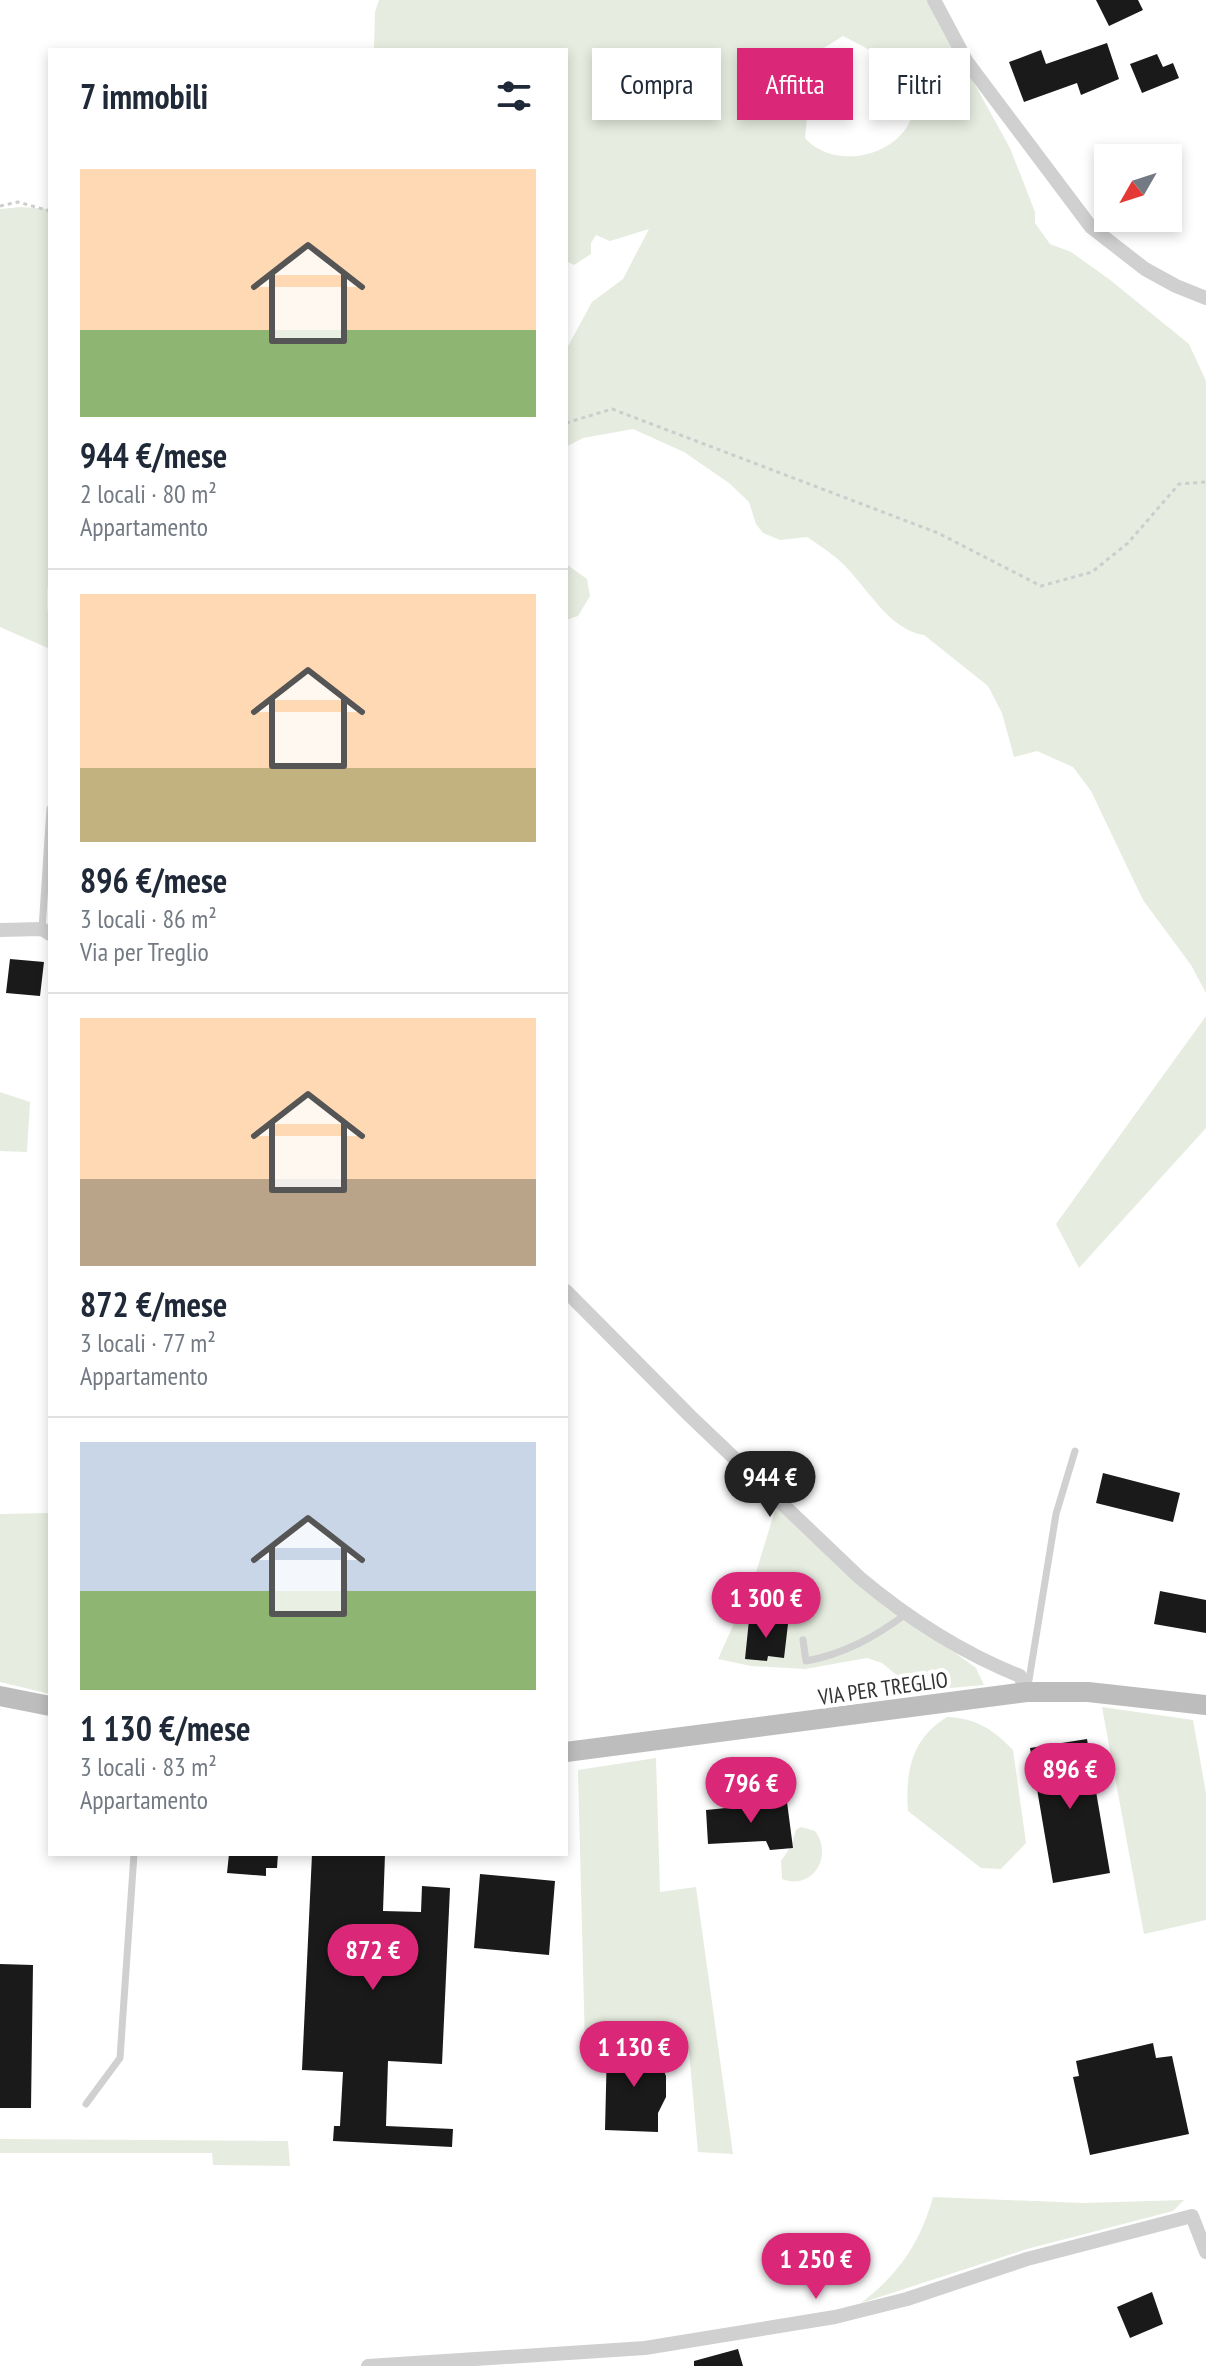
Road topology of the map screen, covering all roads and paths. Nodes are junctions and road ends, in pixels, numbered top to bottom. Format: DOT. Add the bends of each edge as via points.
graph roads {
  1 [pos="934,0"];
  2 [pos="0,206"];
  3 [pos="48,210"];
  4 [pos="1206,298"];
  5 [pos="568,422"];
  6 [pos="1206,482"];
  7 [pos="48,870"];
  8 [pos="0,930"];
  9 [pos="46,932"];
  10 [pos="568,1293"];
  11 [pos="1075,1451"];
  12 [pos="906,1614"];
  13 [pos="803,1640"];
  14 [pos="1027,1692"];
  15 [pos="0,1696"];
  16 [pos="1206,1705"];
  17 [pos="48,1706"];
  18 [pos="568,1752"];
  19 [pos="134,1856"];
  20 [pos="86,2104"];
  21 [pos="1199,2214"];
  22 [pos="1206,2252"];
  23 [pos="368,2366"];
  1 -- 4 [label="street" via="967,62 1091,227 1176,286"];
  2 -- 3 [label="path" via="18,202"];
  5 -- 6 [label="path" via="612,409 938,533 1041,586 1092,572 1128,543 1179,484"];
  7 -- 9 [label="lane"];
  8 -- 9 [label="street"];
  10 -- 12 [label="street" via="860,1578"];
  11 -- 14 [label="lane" via="1056,1514"];
  12 -- 13 [label="lane" via="833,1656 806,1661"];
  12 -- 14 [label="street" via="957,1648 1020,1676"];
  14 -- 16 [label="main road, VIA PER TREGLIO" via="1088,1692"];
  14 -- 18 [label="main road, VIA PER TREGLIO"];
  15 -- 17 [label="main road"];
  19 -- 20 [label="lane" via="120,2058"];
  21 -- 22 [label="street"];
  21 -- 23 [label="street" via="1027,2259 907,2299 804,2323 645,2348"];
}
